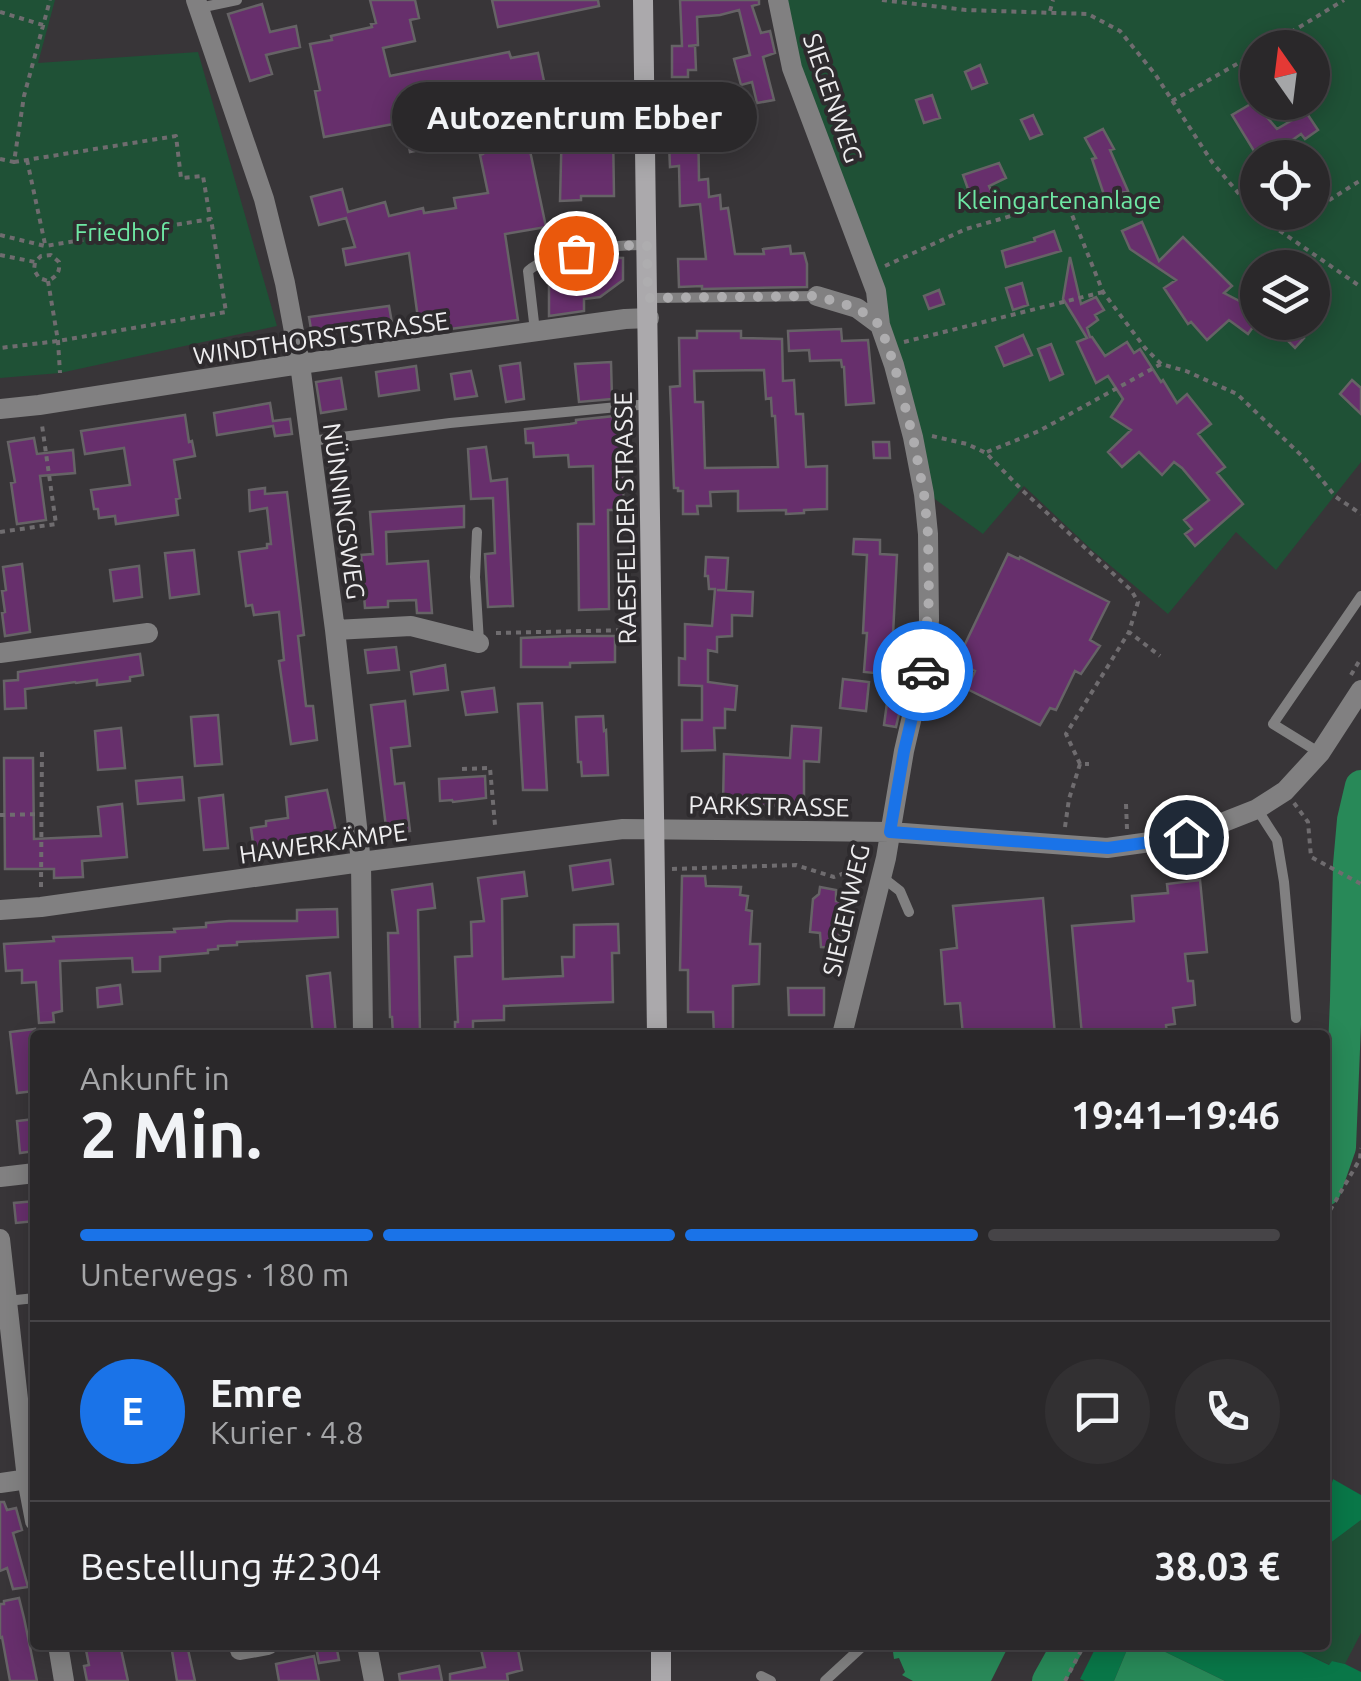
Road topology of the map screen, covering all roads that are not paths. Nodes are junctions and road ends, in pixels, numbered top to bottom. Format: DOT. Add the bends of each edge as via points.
graph roads {
  1 [pos="236,0"];
  2 [pos="643,0"];
  3 [pos="778,0"];
  4 [pos="197,4"];
  5 [pos="647,246"];
  6 [pos="817,296"];
  7 [pos="648,308"];
  8 [pos="880,325"];
  9 [pos="536,332"];
  10 [pos="300,364"];
  11 [pos="649,404"];
  12 [pos="0,409"];
  13 [pos="310,442"];
  14 [pos="477,532"];
  15 [pos="1361,596"];
  16 [pos="335,630"];
  17 [pos="148,633"];
  18 [pos="479,643"];
  19 [pos="0,653"];
  20 [pos="1361,690"];
  21 [pos="1320,753"];
  22 [pos="1256,809"];
  23 [pos="654,830"];
  24 [pos="890,832"];
  25 [pos="361,862"];
  26 [pos="884,867"];
  27 [pos="0,910"];
  28 [pos="909,912"];
  29 [pos="1296,1018"];
  30 [pos="363,1030"];
  31 [pos="657,1030"];
  32 [pos="843,1030"];
  33 [pos="30,1174"];
  34 [pos="0,1177"];
  35 [pos="0,1240"];
  36 [pos="30,1299"];
  37 [pos="6,1301"];
  38 [pos="30,1472"];
  39 [pos="30,1479"];
  40 [pos="0,1483"];
  41 [pos="59,1650"];
  42 [pos="367,1650"];
  43 [pos="661,1650"];
  44 [pos="859,1650"];
  45 [pos="64,1681"];
  46 [pos="374,1681"];
  47 [pos="661,1681"];
  48 [pos="825,1681"];
  1 -- 4 [label="lane, NÜNNINGSWEG"];
  2 -- 5 [label="main road, RAESFELDER STRASSE"];
  3 -- 8 [label="street, SIEGENWEG" via="792,68 870,272"];
  4 -- 10 [label="street, NÜNNINGSWEG" via="264,199"];
  5 -- 7 [label="main road, RAESFELDER STRASSE"];
  5 -- 9 [label="lane" via="607,245 532,267"];
  6 -- 7 [label="lane"];
  6 -- 8 [label="street" via="857,308"];
  7 -- 9 [label="street, WINDTHORSTSTRASSE" via="625,319"];
  7 -- 11 [label="main road, RAESFELDER STRASSE"];
  8 -- 24 [label="street, SIEGENWEG" via="913,437 928,534 924,665"];
  9 -- 10 [label="street, WINDTHORSTSTRASSE"];
  10 -- 12 [label="street, WINDTHORSTSTRASSE"];
  10 -- 13 [label="street, NÜNNINGSWEG"];
  11 -- 13 [label="lane"];
  11 -- 23 [label="main road, RAESFELDER STRASSE"];
  13 -- 16 [label="street, NÜNNINGSWEG"];
  14 -- 18 [label="lane"];
  15 -- 21 [label="lane" via="1273,724"];
  16 -- 18 [label="street" via="411,626"];
  16 -- 25 [label="street, NÜNNINGSWEG"];
  17 -- 19 [label="street"];
  20 -- 21 [label="street, PARKSTRASSE"];
  21 -- 22 [label="street, PARKSTRASSE"];
  22 -- 24 [label="street, PARKSTRASSE" via="1186,837 1108,848"];
  22 -- 29 [label="lane" via="1277,840"];
  23 -- 24 [label="street, PARKSTRASSE"];
  23 -- 25 [label="street, HAWERKÄMPE"];
  23 -- 31 [label="main road, RAESFELDER STRASSE"];
  24 -- 26 [label="street, SIEGENWEG"];
  25 -- 27 [label="street, HAWERKÄMPE"];
  25 -- 30 [label="street, NÜNNINGSWEG"];
  26 -- 28 [label="lane"];
  26 -- 32 [label="street, SIEGENWEG"];
  33 -- 34 [label="street"];
  35 -- 37 [label="street"];
  36 -- 37 [label="lane"];
  37 -- 38 [label="street"];
  39 -- 40 [label="street"];
  41 -- 45 [label="street"];
  42 -- 46 [label="street"];
  43 -- 47 [label="main road"];
  44 -- 48 [label="lane"];
}
